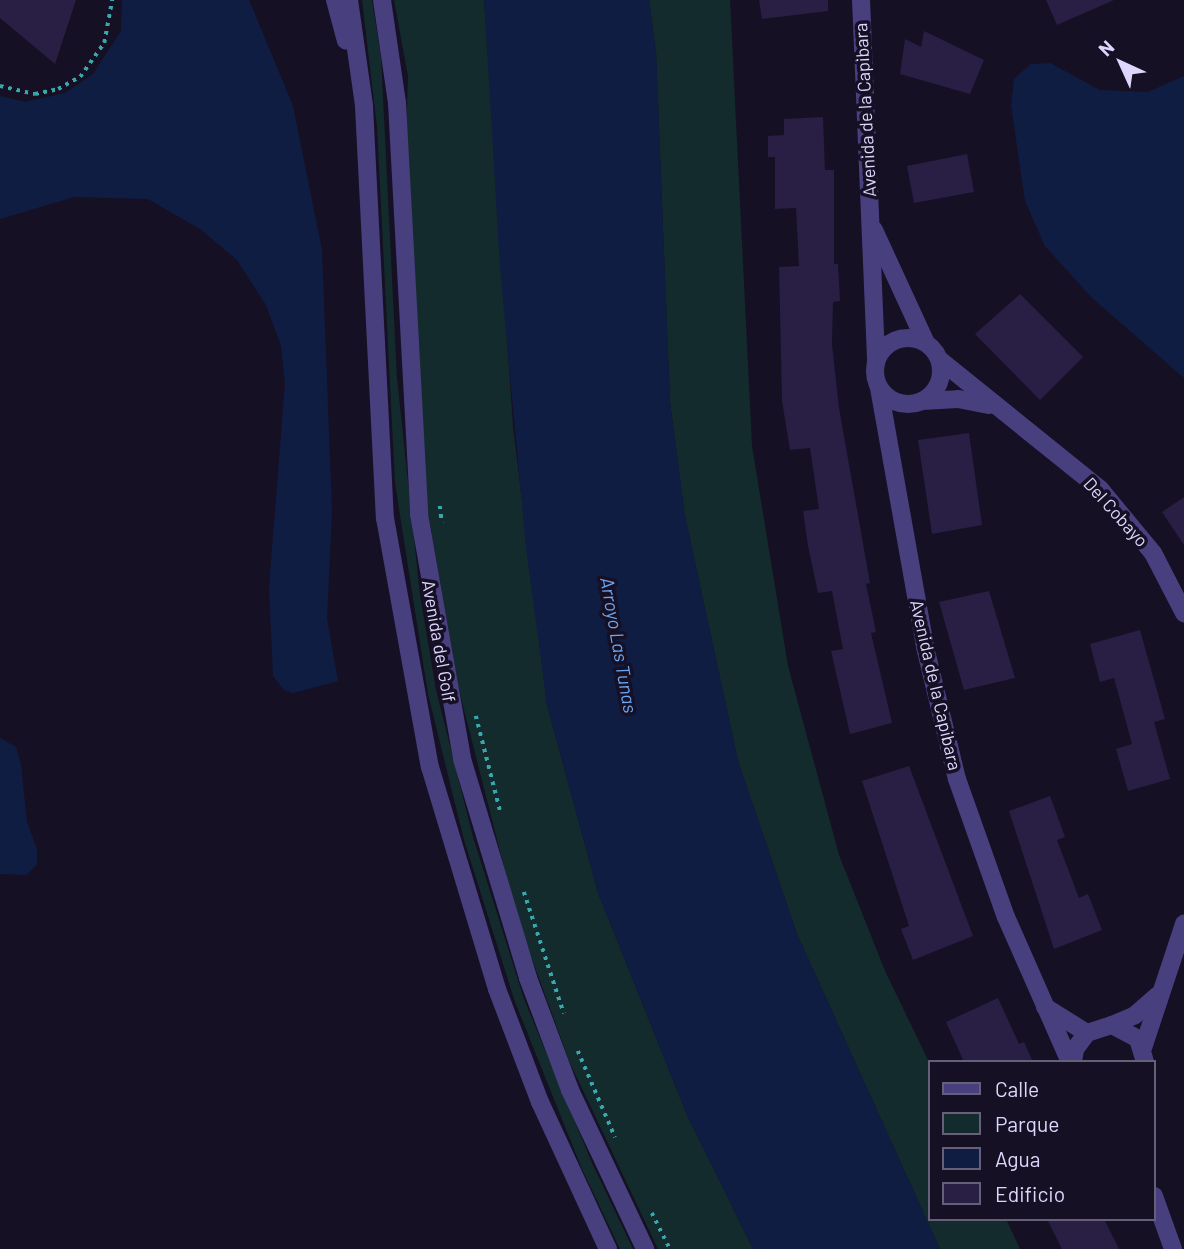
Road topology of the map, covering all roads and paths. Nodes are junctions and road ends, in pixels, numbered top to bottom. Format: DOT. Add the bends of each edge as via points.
graph roads {
  1 [pos="112,0"];
  2 [pos="335,0"];
  3 [pos="349,0"];
  4 [pos="383,0"];
  5 [pos="860,0"];
  6 [pos="0,86"];
  7 [pos="364,106"];
  8 [pos="870,220"];
  9 [pos="925,341"];
  10 [pos="940,360"];
  11 [pos="876,363"];
  12 [pos="879,388"];
  13 [pos="916,403"];
  14 [pos="991,405"];
  15 [pos="889,433"];
  16 [pos="438,493"];
  17 [pos="443,532"];
  18 [pos="1184,613"];
  19 [pos="474,708"];
  20 [pos="504,828"];
  21 [pos="520,880"];
  22 [pos="1184,925"];
  23 [pos="1158,995"];
  24 [pos="1045,1007"];
  25 [pos="567,1022"];
  26 [pos="1112,1025"];
  27 [pos="1087,1033"];
  28 [pos="576,1048"];
  29 [pos="1144,1055"];
  30 [pos="1071,1060"];
  31 [pos="1072,1060"];
  32 [pos="621,1150"];
  33 [pos="645,1200"];
  34 [pos="1158,1219"];
  35 [pos="608,1249"];
  36 [pos="645,1249"];
  37 [pos="670,1249"];
  38 [pos="1173,1249"];
  1 -- 6 [label="path" via="104,43 80,77 35,94"];
  2 -- 7 [label="street"];
  3 -- 7 [label="street, Avenida del Golf"];
  4 -- 36 [label="street, Avenida del Golf" via="397,103 419,514 459,747 528,978 570,1090"];
  5 -- 8 [label="street, Avenida de la Capibara"];
  7 -- 35 [label="street, Avenida del Golf" via="385,518 430,767 496,989 540,1102"];
  8 -- 9 [label="street, Avenida de la Capibara"];
  8 -- 11 [label="street, Avenida de la Capibara"];
  9 -- 10 [label="street, Avenida de la Capibara"];
  9 -- 11 [label="street" via="895,340"];
  10 -- 13 [label="street" via="937,388"];
  10 -- 14 [label="street, Del Cobayo"];
  11 -- 12 [label="street, Avenida de la Capibara"];
  12 -- 13 [label="street" via="892,400"];
  12 -- 15 [label="street, Avenida de la Capibara"];
  13 -- 14 [label="street, Del Cobayo" via="958,399"];
  13 -- 15 [label="street"];
  14 -- 18 [label="street, Del Cobayo" via="1100,489 1153,554"];
  15 -- 24 [label="street, Avenida de la Capibara" via="939,717 1006,916"];
  16 -- 17 [label="path"];
  19 -- 20 [label="path"];
  21 -- 25 [label="path"];
  22 -- 23 [label="street"];
  23 -- 26 [label="street" via="1135,1015"];
  23 -- 29 [label="street"];
  24 -- 27 [label="street"];
  24 -- 30 [label="street, Avenida de la Capibara"];
  26 -- 27 [label="street"];
  26 -- 29 [label="street" via="1131,1032"];
  27 -- 31 [label="street, Avenida de la Capibara"];
  28 -- 32 [label="path"];
  33 -- 37 [label="path"];
  34 -- 38 [label="street"];
}
